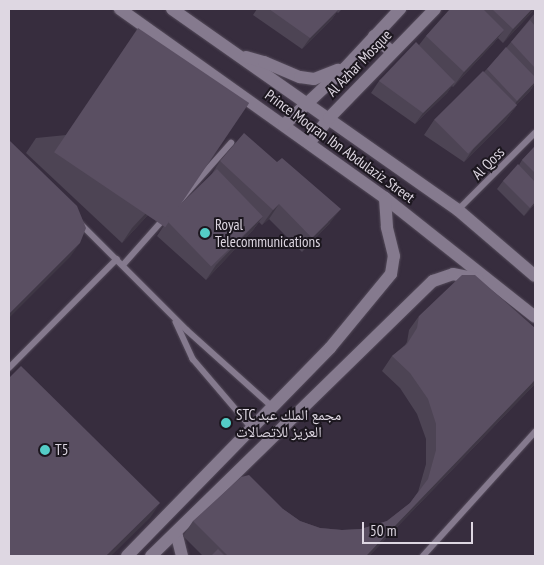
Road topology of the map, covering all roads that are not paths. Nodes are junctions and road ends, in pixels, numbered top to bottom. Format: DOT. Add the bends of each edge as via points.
graph roads {
  1 [pos="120,9"];
  2 [pos="172,9"];
  3 [pos="400,9"];
  4 [pos="435,9"];
  5 [pos="374,36"];
  6 [pos="392,52"];
  7 [pos="236,55"];
  8 [pos="345,68"];
  9 [pos="306,104"];
  10 [pos="329,118"];
  11 [pos="284,125"];
  12 [pos="535,134"];
  13 [pos="231,143"];
  14 [pos="309,143"];
  15 [pos="385,198"];
  16 [pos="458,210"];
  17 [pos="76,219"];
  18 [pos="117,260"];
  19 [pos="123,264"];
  20 [pos="535,276"];
  21 [pos="488,281"];
  22 [pos="535,316"];
  23 [pos="174,317"];
  24 [pos="9,368"];
  25 [pos="274,408"];
  26 [pos="253,429"];
  27 [pos="535,432"];
  28 [pos="176,532"];
  29 [pos="127,556"];
  30 [pos="151,556"];
  31 [pos="182,556"];
  32 [pos="423,556"];
  1 -- 11 [label="street, Prince Moqran Ibn Abdulaziz Street"];
  2 -- 7 [label="street, Prince Moqran Ibn Abdulaziz Street"];
  3 -- 5 [label="street, Al Azhar Mosque"];
  4 -- 6 [label="street, Al Azhar Mosque"];
  5 -- 6 [label="street"];
  5 -- 8 [label="street, Al Azhar Mosque"];
  6 -- 10 [label="street, Al Azhar Mosque"];
  7 -- 8 [label="street" via="314,80"];
  7 -- 9 [label="street, Prince Moqran Ibn Abdulaziz Street"];
  8 -- 9 [label="street, Al Azhar Mosque"];
  9 -- 10 [label="street, Prince Moqran Ibn Abdulaziz Street"];
  9 -- 11 [label="street, Al Azhar Mosque"];
  10 -- 14 [label="street, Al Azhar Mosque"];
  10 -- 16 [label="street, Prince Moqran Ibn Abdulaziz Street"];
  11 -- 14 [label="street, Prince Moqran Ibn Abdulaziz Street"];
  12 -- 16 [label="lane, Al Qoss"];
  13 -- 19 [label="lane"];
  14 -- 15 [label="street, Prince Moqran Ibn Abdulaziz Street"];
  15 -- 21 [label="street, Prince Moqran Ibn Abdulaziz Street"];
  15 -- 25 [label="street" via="394,256 391,274 330,348"];
  16 -- 20 [label="street, Prince Moqran Ibn Abdulaziz Street"];
  17 -- 18 [label="lane"];
  18 -- 19 [label="lane"];
  18 -- 24 [label="lane"];
  19 -- 23 [label="lane"];
  21 -- 22 [label="street, Prince Moqran Ibn Abdulaziz Street"];
  21 -- 28 [label="street" via="453,274 433,281"];
  23 -- 25 [label="lane"];
  23 -- 26 [label="lane" via="193,359"];
  25 -- 26 [label="street"];
  26 -- 29 [label="street"];
  27 -- 32 [label="lane"];
  28 -- 30 [label="street"];
  28 -- 31 [label="street"];
}
